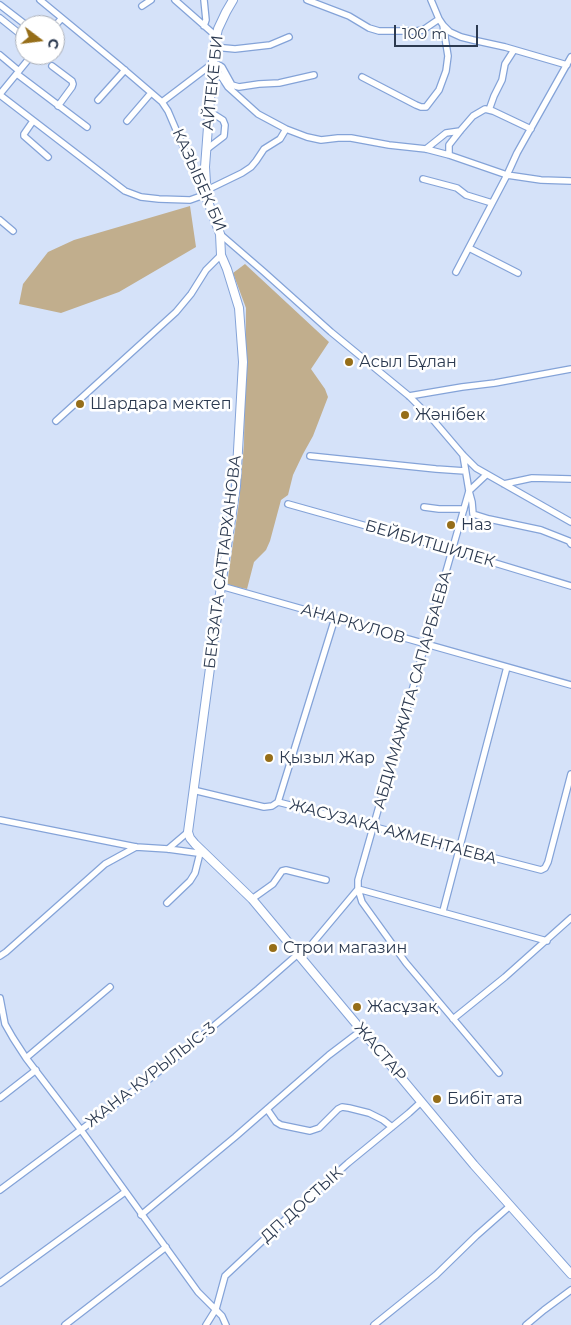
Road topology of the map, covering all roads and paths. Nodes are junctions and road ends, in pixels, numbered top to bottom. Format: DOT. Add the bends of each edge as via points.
graph roads {
  1 [pos="40,0"];
  2 [pos="151,0"];
  3 [pos="175,0"];
  4 [pos="204,0"];
  5 [pos="233,0"];
  6 [pos="307,0"];
  7 [pos="431,0"];
  8 [pos="0,2"];
  9 [pos="142,6"];
  10 [pos="15,15"];
  11 [pos="58,15"];
  12 [pos="0,18"];
  13 [pos="439,19"];
  14 [pos="65,21"];
  15 [pos="443,25"];
  16 [pos="204,26"];
  17 [pos="15,30"];
  18 [pos="216,36"];
  19 [pos="289,37"];
  20 [pos="214,47"];
  21 [pos="514,50"];
  22 [pos="0,55"];
  23 [pos="571,57"];
  24 [pos="213,64"];
  25 [pos="24,65"];
  26 [pos="567,65"];
  27 [pos="52,66"];
  28 [pos="125,70"];
  29 [pos="18,72"];
  30 [pos="314,75"];
  31 [pos="362,77"];
  32 [pos="0,93"];
  33 [pos="152,93"];
  34 [pos="98,100"];
  35 [pos="162,102"];
  36 [pos="58,106"];
  37 [pos="489,110"];
  38 [pos="209,111"];
  39 [pos="33,121"];
  40 [pos="127,121"];
  41 [pos="87,127"];
  42 [pos="286,129"];
  43 [pos="531,129"];
  44 [pos="460,131"];
  45 [pos="207,149"];
  46 [pos="426,149"];
  47 [pos="449,155"];
  48 [pos="48,157"];
  49 [pos="507,175"];
  50 [pos="423,179"];
  51 [pos="571,181"];
  52 [pos="206,195"];
  53 [pos="492,203"];
  54 [pos="0,220"];
  55 [pos="13,231"];
  56 [pos="220,234"];
  57 [pos="469,248"];
  58 [pos="222,255"];
  59 [pos="456,272"];
  60 [pos="518,273"];
  61 [pos="571,369"];
  62 [pos="408,396"];
  63 [pos="56,421"];
  64 [pos="462,455"];
  65 [pos="310,456"];
  66 [pos="466,471"];
  67 [pos="486,475"];
  68 [pos="571,479"];
  69 [pos="504,484"];
  70 [pos="469,491"];
  71 [pos="288,504"];
  72 [pos="424,507"];
  73 [pos="464,509"];
  74 [pos="571,522"];
  75 [pos="571,544"];
  76 [pos="452,550"];
  77 [pos="221,586"];
  78 [pos="571,586"];
  79 [pos="335,618"];
  80 [pos="426,645"];
  81 [pos="507,667"];
  82 [pos="571,685"];
  83 [pos="571,774"];
  84 [pos="193,790"];
  85 [pos="278,802"];
  86 [pos="0,820"];
  87 [pos="374,826"];
  88 [pos="188,832"];
  89 [pos="136,847"];
  90 [pos="168,849"];
  91 [pos="458,849"];
  92 [pos="203,854"];
  93 [pos="326,880"];
  94 [pos="358,889"];
  95 [pos="252,899"];
  96 [pos="166,903"];
  97 [pos="443,911"];
  98 [pos="571,918"];
  99 [pos="547,941"];
  100 [pos="0,956"];
  101 [pos="299,956"];
  102 [pos="110,986"];
  103 [pos="0,998"];
  104 [pos="453,1019"];
  105 [pos="362,1030"];
  106 [pos="26,1058"];
  107 [pos="36,1070"];
  108 [pos="499,1073"];
  109 [pos="0,1098"];
  110 [pos="421,1102"];
  111 [pos="267,1109"];
  112 [pos="392,1127"];
  113 [pos="81,1130"];
  114 [pos="0,1190"];
  115 [pos="125,1192"];
  116 [pos="510,1206"];
  117 [pos="141,1215"];
  118 [pos="166,1247"];
  119 [pos="571,1274"];
  120 [pos="0,1283"];
  121 [pos="571,1290"];
  122 [pos="216,1309"];
  123 [pos="66,1325"];
  124 [pos="206,1325"];
  125 [pos="226,1325"];
  126 [pos="374,1325"];
  127 [pos="526,1325"];
  1 -- 11 [label="street, КАЗЫБЕК БИ"];
  2 -- 9 [label="street"];
  3 -- 16 [label="street"];
  4 -- 16 [label="street"];
  5 -- 18 [label="street, АЙТЕКЕ БИ"];
  6 -- 13 [label="street" via="379,31 423,30"];
  7 -- 13 [label="street"];
  8 -- 10 [label="street"];
  12 -- 17 [label="street"];
  13 -- 15 [label="street"];
  14 -- 28 [label="street, КАЗЫБЕК БИ"];
  15 -- 21 [label="street" via="461,37"];
  15 -- 31 [label="street" via="448,56 446,71 439,90 426,107"];
  16 -- 18 [label="street"];
  18 -- 20 [label="street, АЙТЕКЕ БИ"];
  19 -- 20 [label="street" via="270,45 235,49"];
  20 -- 24 [label="street, АЙТЕКЕ БИ"];
  21 -- 26 [label="street"];
  21 -- 37 [label="street" via="505,64"];
  22 -- 29 [label="street"];
  23 -- 26 [label="street"];
  24 -- 30 [label="street" via="222,68 232,85 238,87"];
  24 -- 35 [label="street"];
  24 -- 38 [label="street, АЙТЕКЕ БИ"];
  24 -- 42 [label="street" via="228,88 238,97 258,114"];
  25 -- 29 [label="street"];
  26 -- 43 [label="street"];
  27 -- 36 [label="street" via="73,84"];
  28 -- 33 [label="street, КАЗЫБЕК БИ"];
  28 -- 34 [label="street"];
  29 -- 32 [label="street"];
  29 -- 36 [label="street"];
  32 -- 39 [label="street"];
  33 -- 35 [label="street, КАЗЫБЕК БИ"];
  33 -- 40 [label="street"];
  35 -- 52 [label="street, КАЗЫБЕК БИ"];
  36 -- 41 [label="street"];
  37 -- 43 [label="street"];
  37 -- 44 [label="street" via="473,116"];
  38 -- 45 [label="street, АЙТЕКЕ БИ"];
  38 -- 45 [label="street" via="224,120 225,125 224,136"];
  39 -- 48 [label="street" via="24,136"];
  39 -- 52 [label="street" via="125,191 160,199 190,200"];
  42 -- 46 [label="street" via="321,140 351,138"];
  42 -- 52 [label="street" via="280,139 264,149 251,167"];
  43 -- 49 [label="street"];
  44 -- 46 [label="street" via="446,133"];
  44 -- 47 [label="street" via="449,145"];
  45 -- 52 [label="street, АЙТЕКЕ БИ"];
  46 -- 47 [label="street"];
  47 -- 49 [label="street"];
  49 -- 51 [label="street"];
  49 -- 53 [label="street"];
  50 -- 53 [label="street" via="457,188 466,195"];
  52 -- 56 [label="street, КАЗЫБЕК БИ"];
  53 -- 57 [label="street"];
  54 -- 55 [label="street"];
  56 -- 58 [label="street, БЕКЗАТА САТТАРХАНОВА"];
  56 -- 62 [label="street, КАЗЫБЕК БИ"];
  57 -- 59 [label="street"];
  57 -- 60 [label="street"];
  58 -- 63 [label="street" via="206,270 176,312"];
  58 -- 77 [label="street, БЕКЗАТА САТТАРХАНОВА" via="239,308 243,362 236,486"];
  61 -- 62 [label="street"];
  62 -- 64 [label="street, КАЗЫБЕК БИ"];
  64 -- 66 [label="street"];
  64 -- 67 [label="street, КАЗЫБЕК БИ"];
  65 -- 66 [label="street"];
  66 -- 70 [label="street"];
  67 -- 69 [label="street, КАЗЫБЕК БИ"];
  67 -- 70 [label="street"];
  68 -- 69 [label="street" via="532,478"];
  69 -- 74 [label="street, КАЗЫБЕК БИ"];
  70 -- 73 [label="street, АБДИМАЖИТА САПАРБАЕВА"];
  70 -- 75 [label="street" via="474,516 541,530"];
  71 -- 76 [label="street, БЕЙБИТШИЛЕК"];
  72 -- 73 [label="street"];
  73 -- 76 [label="street, АБДИМАЖИТА САПАРБАЕВА"];
  76 -- 78 [label="street, БЕЙБИТШИЛЕК"];
  76 -- 80 [label="street, АБДИМАЖИТА САПАРБАЕВА"];
  77 -- 79 [label="street, АНАРКУЛОВ"];
  77 -- 84 [label="street, БЕКЗАТА САТТАРХАНОВА"];
  79 -- 80 [label="street, АНАРКУЛОВ"];
  79 -- 85 [label="street"];
  80 -- 81 [label="street, АНАРКУЛОВ"];
  80 -- 87 [label="street, АБДИМАЖИТА САПАРБАЕВА"];
  81 -- 82 [label="street, АНАРКУЛОВ"];
  81 -- 91 [label="street"];
  83 -- 91 [label="street, ЖАСУЗАКА АХМЕНТАЕВА" via="545,868 536,869"];
  84 -- 85 [label="street, ЖАСУЗАКА АХМЕНТАЕВА" via="264,807"];
  84 -- 88 [label="street, БЕКЗАТА САТТАРХАНОВА"];
  85 -- 87 [label="street, ЖАСУЗАКА АХМЕНТАЕВА"];
  86 -- 89 [label="street"];
  87 -- 91 [label="street, ЖАСУЗАКА АХМЕНТАЕВА"];
  87 -- 94 [label="street, АБДИМАЖИТА САПАРБАЕВА"];
  88 -- 90 [label="street"];
  88 -- 92 [label="street, ЖАСТАР"];
  89 -- 90 [label="street"];
  89 -- 100 [label="street" via="105,864"];
  90 -- 92 [label="street"];
  91 -- 97 [label="street"];
  92 -- 95 [label="street, ЖАСТАР"];
  92 -- 96 [label="street" via="190,881"];
  93 -- 95 [label="street" via="282,871 273,884"];
  94 -- 97 [label="street"];
  94 -- 101 [label="street, АБДИМАЖИТА САПАРБАЕВА"];
  94 -- 104 [label="street" via="362,902 406,963"];
  95 -- 101 [label="street, ЖАСТАР"];
  97 -- 99 [label="street"];
  98 -- 99 [label="street"];
  99 -- 104 [label="street"];
  101 -- 105 [label="street, ЖАСТАР"];
  101 -- 113 [label="street, ЖАНА КУРЫЛЫС-3" via="156,1074"];
  102 -- 106 [label="street"];
  103 -- 106 [label="street" via="5,1024"];
  104 -- 108 [label="street"];
  105 -- 110 [label="street, ЖАСТАР"];
  105 -- 111 [label="street"];
  106 -- 107 [label="street"];
  107 -- 109 [label="street"];
  107 -- 113 [label="street"];
  110 -- 112 [label="street, ДП ДОСТЫК"];
  110 -- 116 [label="street, ЖАСТАР"];
  111 -- 112 [label="street" via="281,1125 310,1131 342,1107 369,1113"];
  111 -- 117 [label="street"];
  112 -- 122 [label="street, ДП ДОСТЫК" via="333,1176 225,1276"];
  113 -- 114 [label="street, ЖАНА КУРЫЛЫС-3"];
  113 -- 115 [label="street"];
  115 -- 117 [label="street"];
  115 -- 120 [label="street"];
  116 -- 119 [label="street, ЖАСТАР"];
  116 -- 126 [label="street" via="436,1275"];
  117 -- 118 [label="street"];
  118 -- 122 [label="street" via="198,1292"];
  118 -- 123 [label="street"];
  121 -- 127 [label="street"];
  122 -- 124 [label="street, ДП ДОСТЫК"];
  122 -- 125 [label="street"];
}
